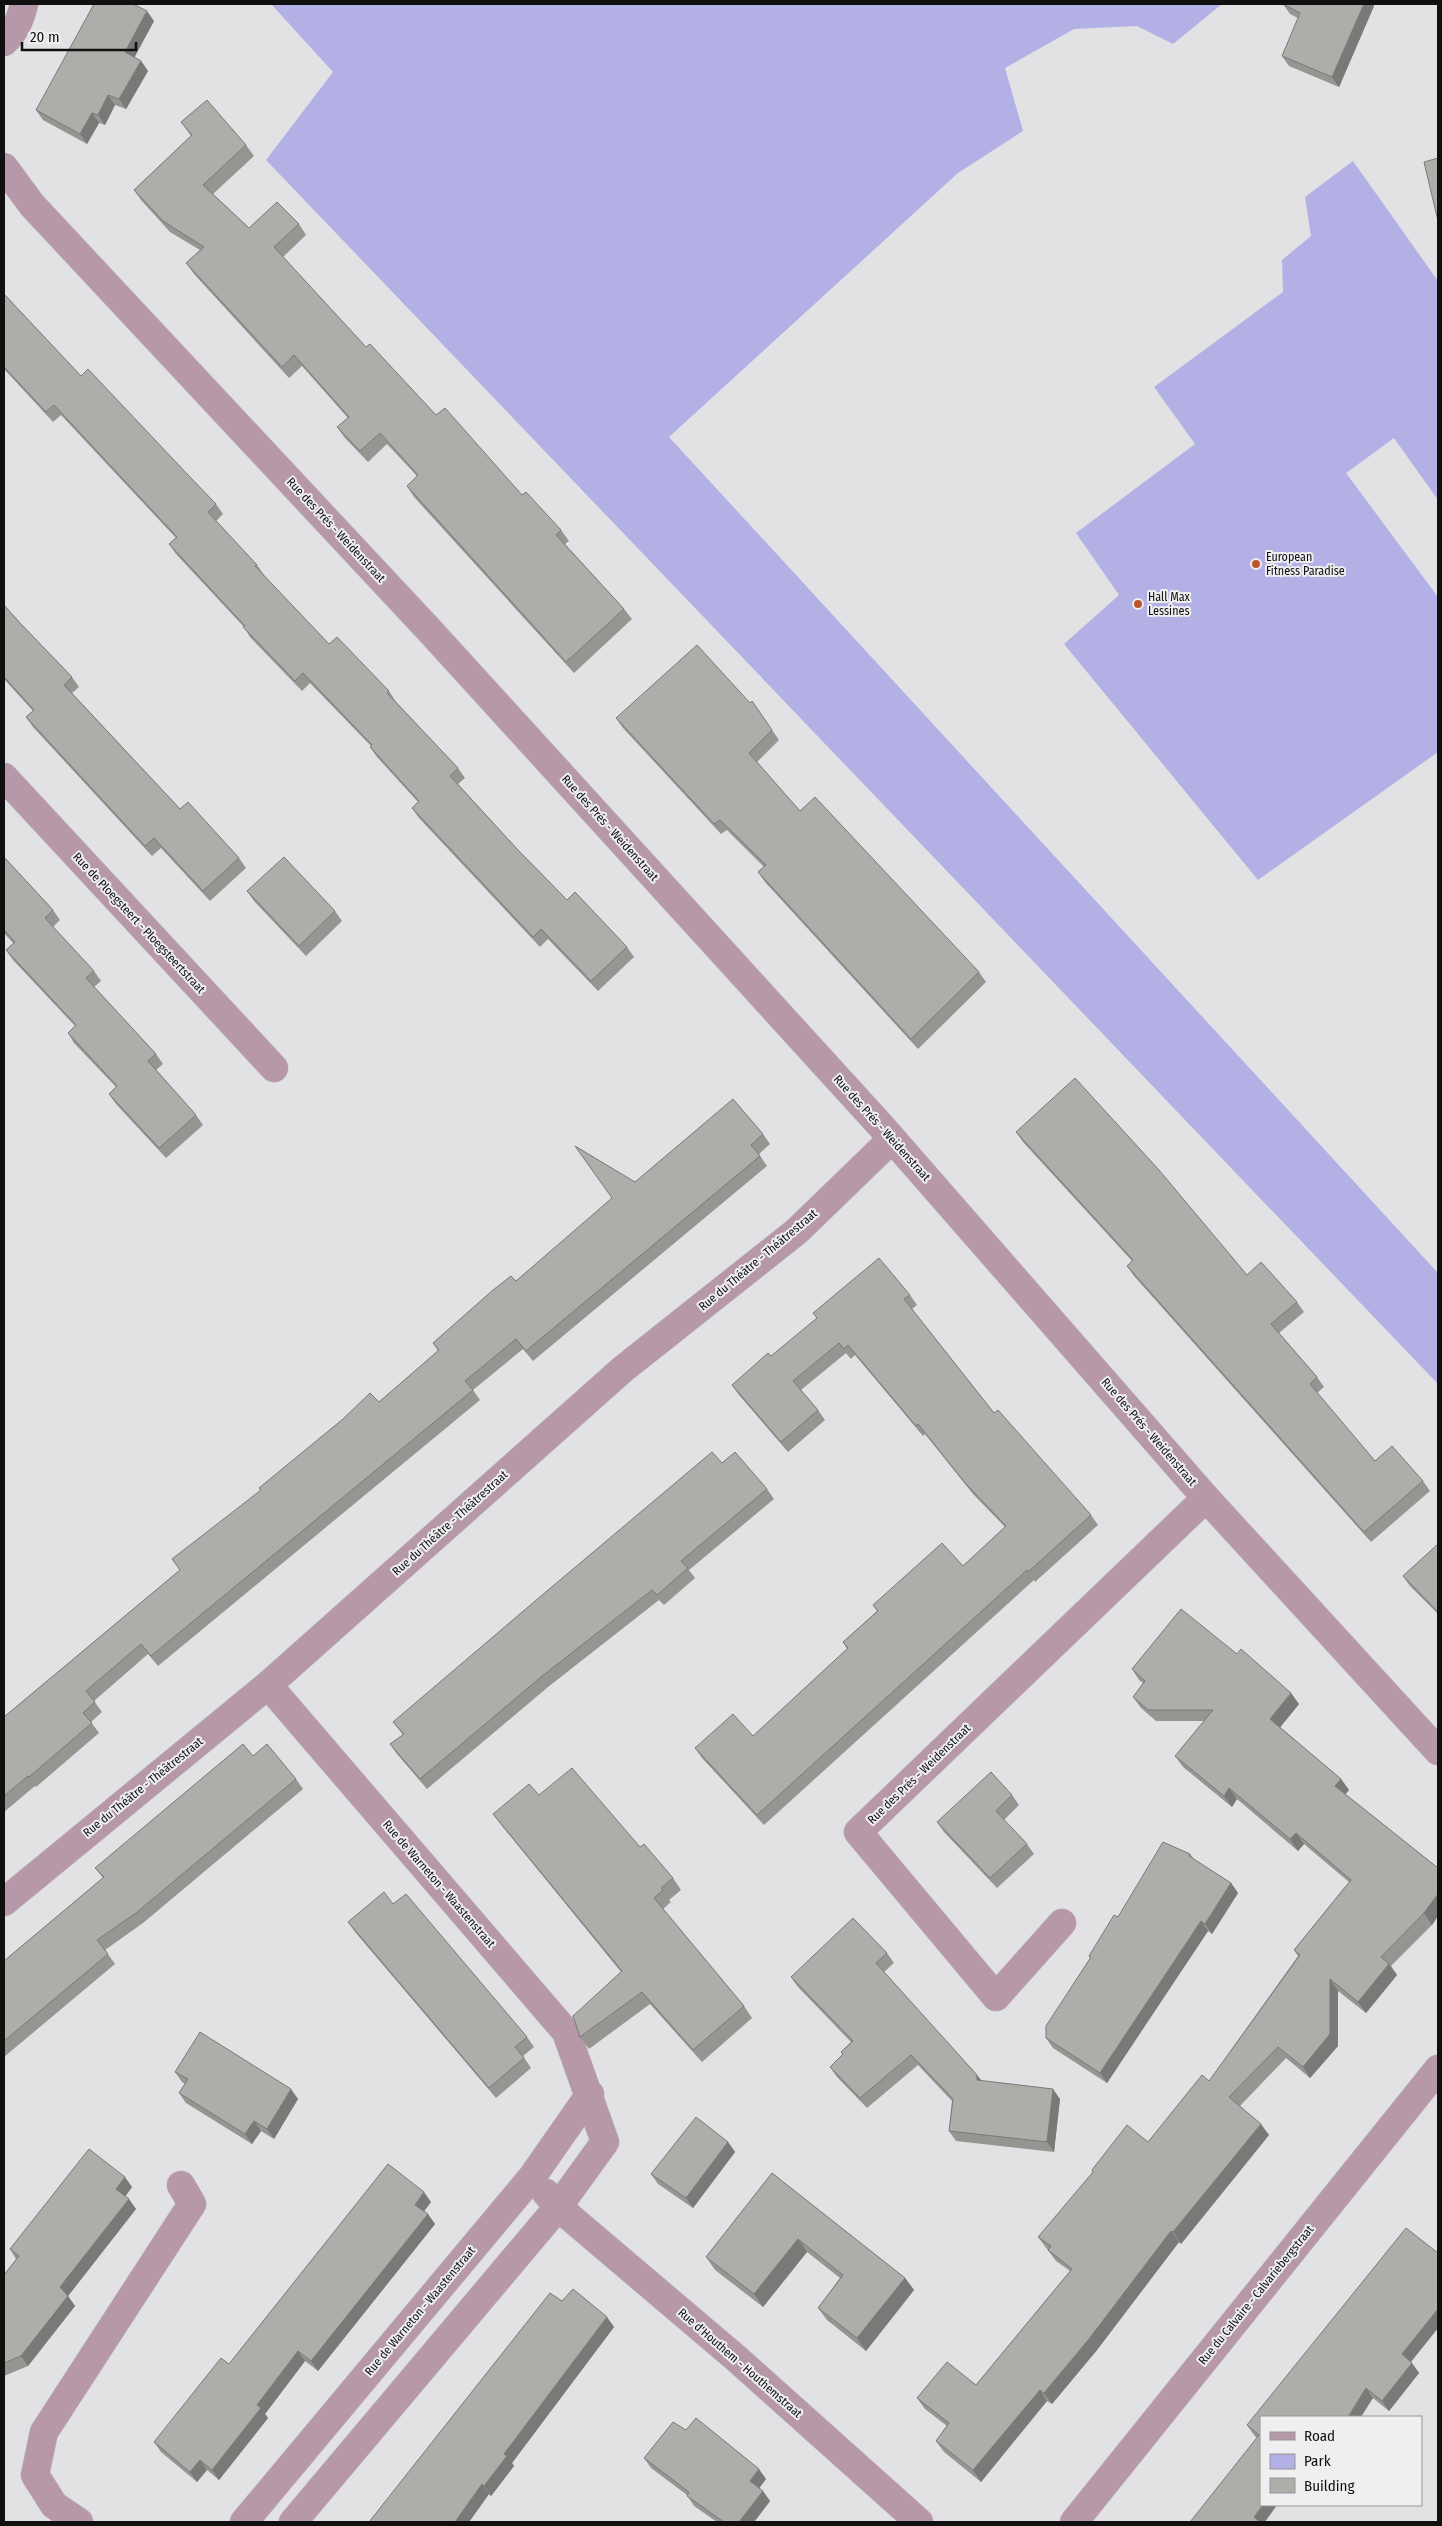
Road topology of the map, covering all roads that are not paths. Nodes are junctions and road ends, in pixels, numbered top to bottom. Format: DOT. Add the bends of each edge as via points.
graph roads {
  1 [pos="24,4"];
  2 [pos="4,42"];
  3 [pos="4,167"];
  4 [pos="4,202"];
  5 [pos="32,205"];
  6 [pos="4,777"];
  7 [pos="274,1068"];
  8 [pos="892,1139"];
  9 [pos="1206,1498"];
  10 [pos="268,1685"];
  11 [pos="1438,1751"];
  12 [pos="4,1902"];
  13 [pos="1062,1923"];
  14 [pos="1438,2069"];
  15 [pos="590,2094"];
  16 [pos="532,2176"];
  17 [pos="181,2185"];
  18 [pos="558,2207"];
  19 [pos="79,2522"];
  20 [pos="244,2522"];
  21 [pos="293,2522"];
  22 [pos="919,2522"];
  23 [pos="1074,2522"];
  1 -- 2 [label="street" via="21,16"];
  3 -- 5 [label="street, Rue des Prés - Weidenstraat"];
  4 -- 5 [label="street"];
  5 -- 8 [label="street, Rue des Prés - Weidenstraat" via="431,632"];
  6 -- 7 [label="street, Rue de Ploegsteert - Ploegsteertstraat"];
  8 -- 9 [label="street, Rue des Prés - Weidenstraat"];
  8 -- 10 [label="street, Rue du Théâtre - Théâtrestraat" via="797,1231 623,1369"];
  9 -- 11 [label="street, Rue des Prés - Weidenstraat"];
  9 -- 13 [label="street, Rue des Prés - Weidenstraat" via="858,1832 996,1997"];
  10 -- 12 [label="street, Rue du Théâtre - Théâtrestraat"];
  10 -- 15 [label="street, Rue de Warneton - Waastenstraat" via="566,2032"];
  14 -- 23 [label="street, Rue du Calvaire - Calvariebergstraat"];
  15 -- 16 [label="street, Rue de Warneton - Waastenstraat"];
  15 -- 18 [label="street, Rue de Warneton - Waastenstraat" via="605,2142"];
  16 -- 18 [label="street, Rue d'Houthem - Houthemstraat"];
  16 -- 20 [label="street, Rue de Warneton - Waastenstraat"];
  17 -- 19 [label="street" via="192,2204 44,2432 35,2475 54,2505"];
  18 -- 21 [label="street, Rue de Warneton - Waastenstraat"];
  18 -- 22 [label="street, Rue d'Houthem - Houthemstraat" via="737,2359"];
}
